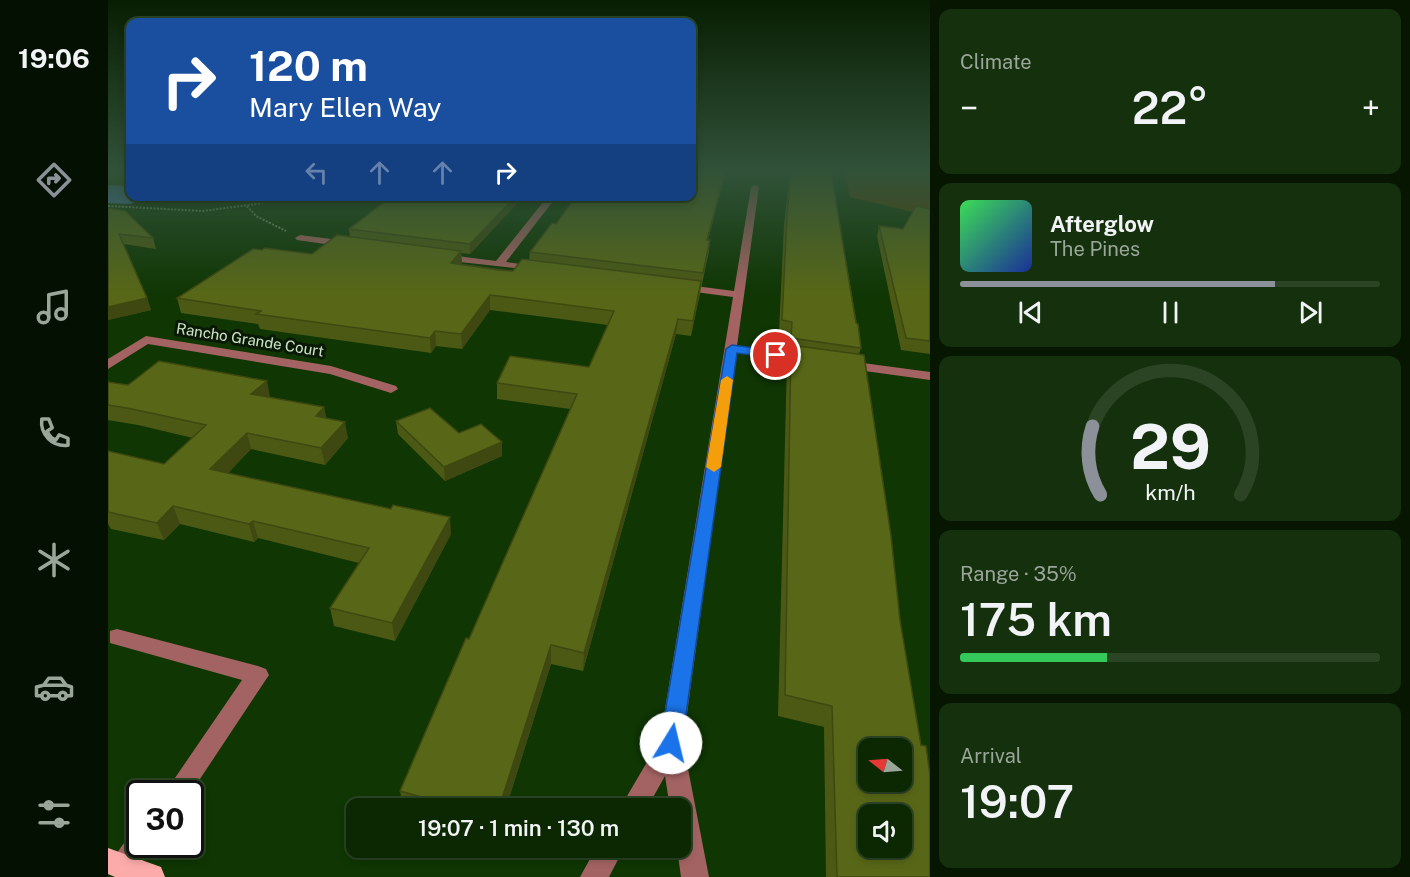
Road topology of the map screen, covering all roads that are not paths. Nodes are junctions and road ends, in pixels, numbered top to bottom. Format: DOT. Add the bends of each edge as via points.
graph roads {
  1 [pos="540,213"];
  2 [pos="751,213"];
  3 [pos="300,238"];
  4 [pos="362,246"];
  5 [pos="431,255"];
  6 [pos="499,264"];
  7 [pos="545,270"];
  8 [pos="671,286"];
  9 [pos="740,295"];
  10 [pos="732,349"];
  11 [pos="108,365"];
  12 [pos="930,376"];
  13 [pos="391,389"];
  14 [pos="117,637"];
  15 [pos="671,743"];
  16 [pos="186,780"];
  17 [pos="639,798"];
  18 [pos="605,858"];
  19 [pos="116,864"];
  20 [pos="151,877"];
  21 [pos="594,877"];
  22 [pos="695,877"];
  1 -- 6 [label="street"];
  2 -- 9 [label="street"];
  3 -- 4 [label="street"];
  5 -- 6 [label="street"];
  6 -- 7 [label="street"];
  8 -- 9 [label="street"];
  9 -- 10 [label="street"];
  10 -- 12 [label="street"];
  10 -- 15 [label="street"];
  11 -- 13 [label="street, Rancho Grande Court" via="146,340 331,370"];
  14 -- 16 [label="street" via="258,675"];
  15 -- 17 [label="street"];
  15 -- 22 [label="street"];
  18 -- 21 [label="street"];
  19 -- 20 [label="main road"];
}
